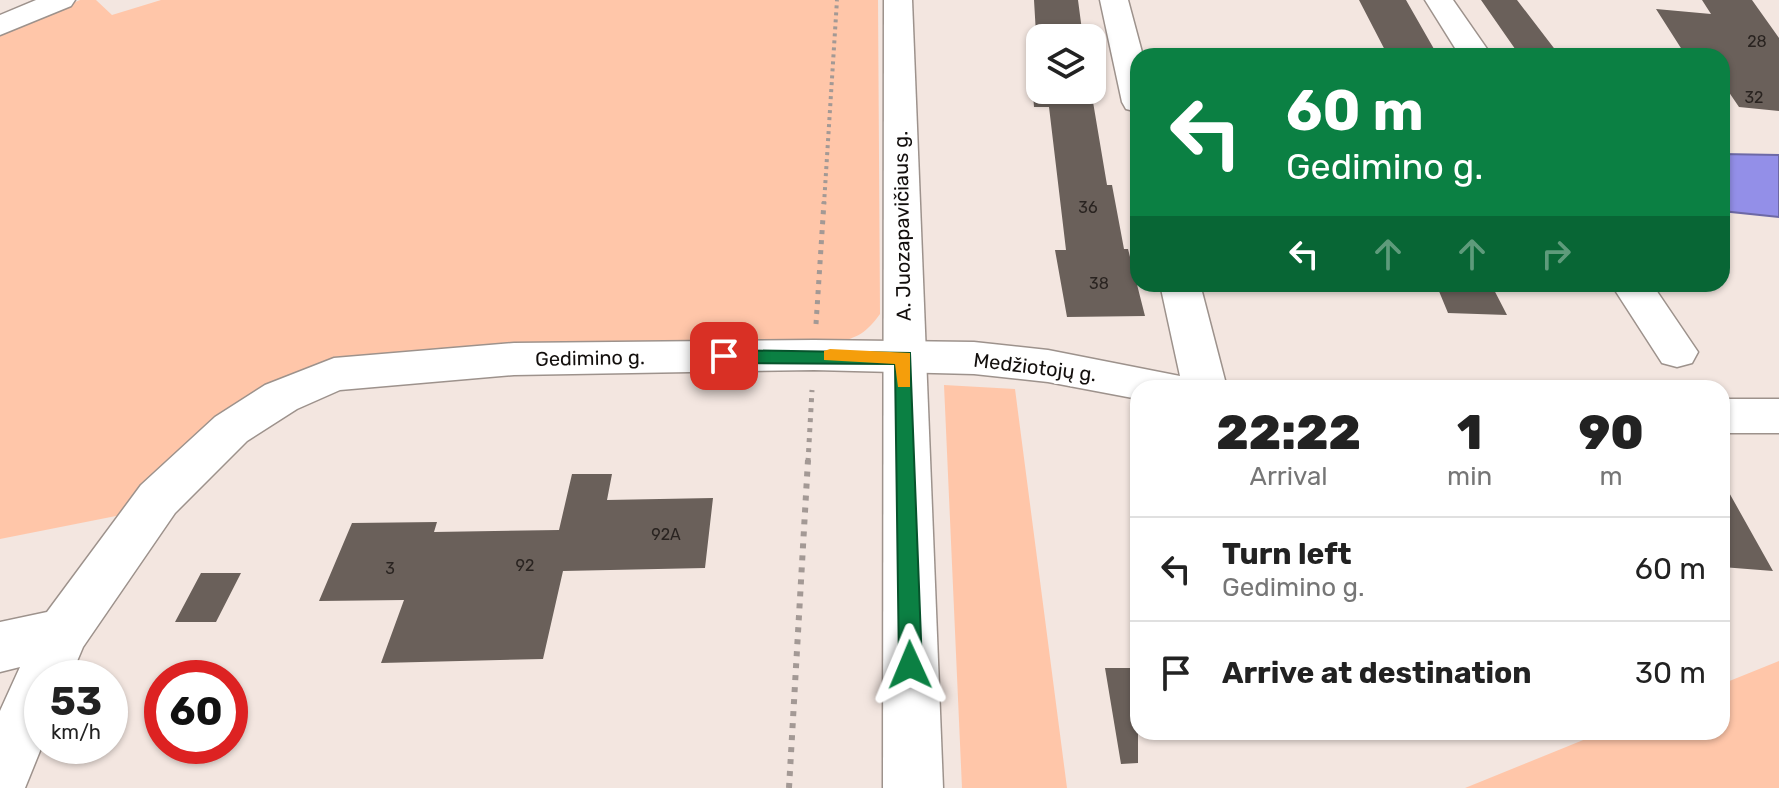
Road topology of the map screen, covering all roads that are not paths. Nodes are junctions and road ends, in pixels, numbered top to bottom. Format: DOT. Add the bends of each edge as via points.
graph roads {
  1 [pos="61,0"];
  2 [pos="898,0"];
  3 [pos="1114,0"];
  4 [pos="1439,0"];
  5 [pos="0,26"];
  6 [pos="1471,48"];
  7 [pos="1130,68"];
  8 [pos="1182,292"];
  9 [pos="1636,292"];
  10 [pos="1677,352"];
  11 [pos="903,358"];
  12 [pos="1203,380"];
  13 [pos="1130,381"];
  14 [pos="1730,416"];
  15 [pos="1779,416"];
  16 [pos="0,647"];
  17 [pos="40,660"];
  18 [pos="51,660"];
  19 [pos="24,721"];
  20 [pos="0,777"];
  21 [pos="913,788"];
  1 -- 5 [label="street"];
  2 -- 11 [label="street, A. Juozapavičiaus g."];
  3 -- 7 [label="street"];
  4 -- 6 [label="street"];
  8 -- 12 [label="street"];
  9 -- 10 [label="street"];
  11 -- 13 [label="street, Medžiotojų g." via="974,358"];
  11 -- 18 [label="street, Gedimino g." via="514,359 334,374 281,397 231,429 158,499"];
  11 -- 21 [label="street, A. Juozapavičiaus g."];
  14 -- 15 [label="street"];
  16 -- 17 [label="street"];
  19 -- 20 [label="street, Gedimino g."];
}
